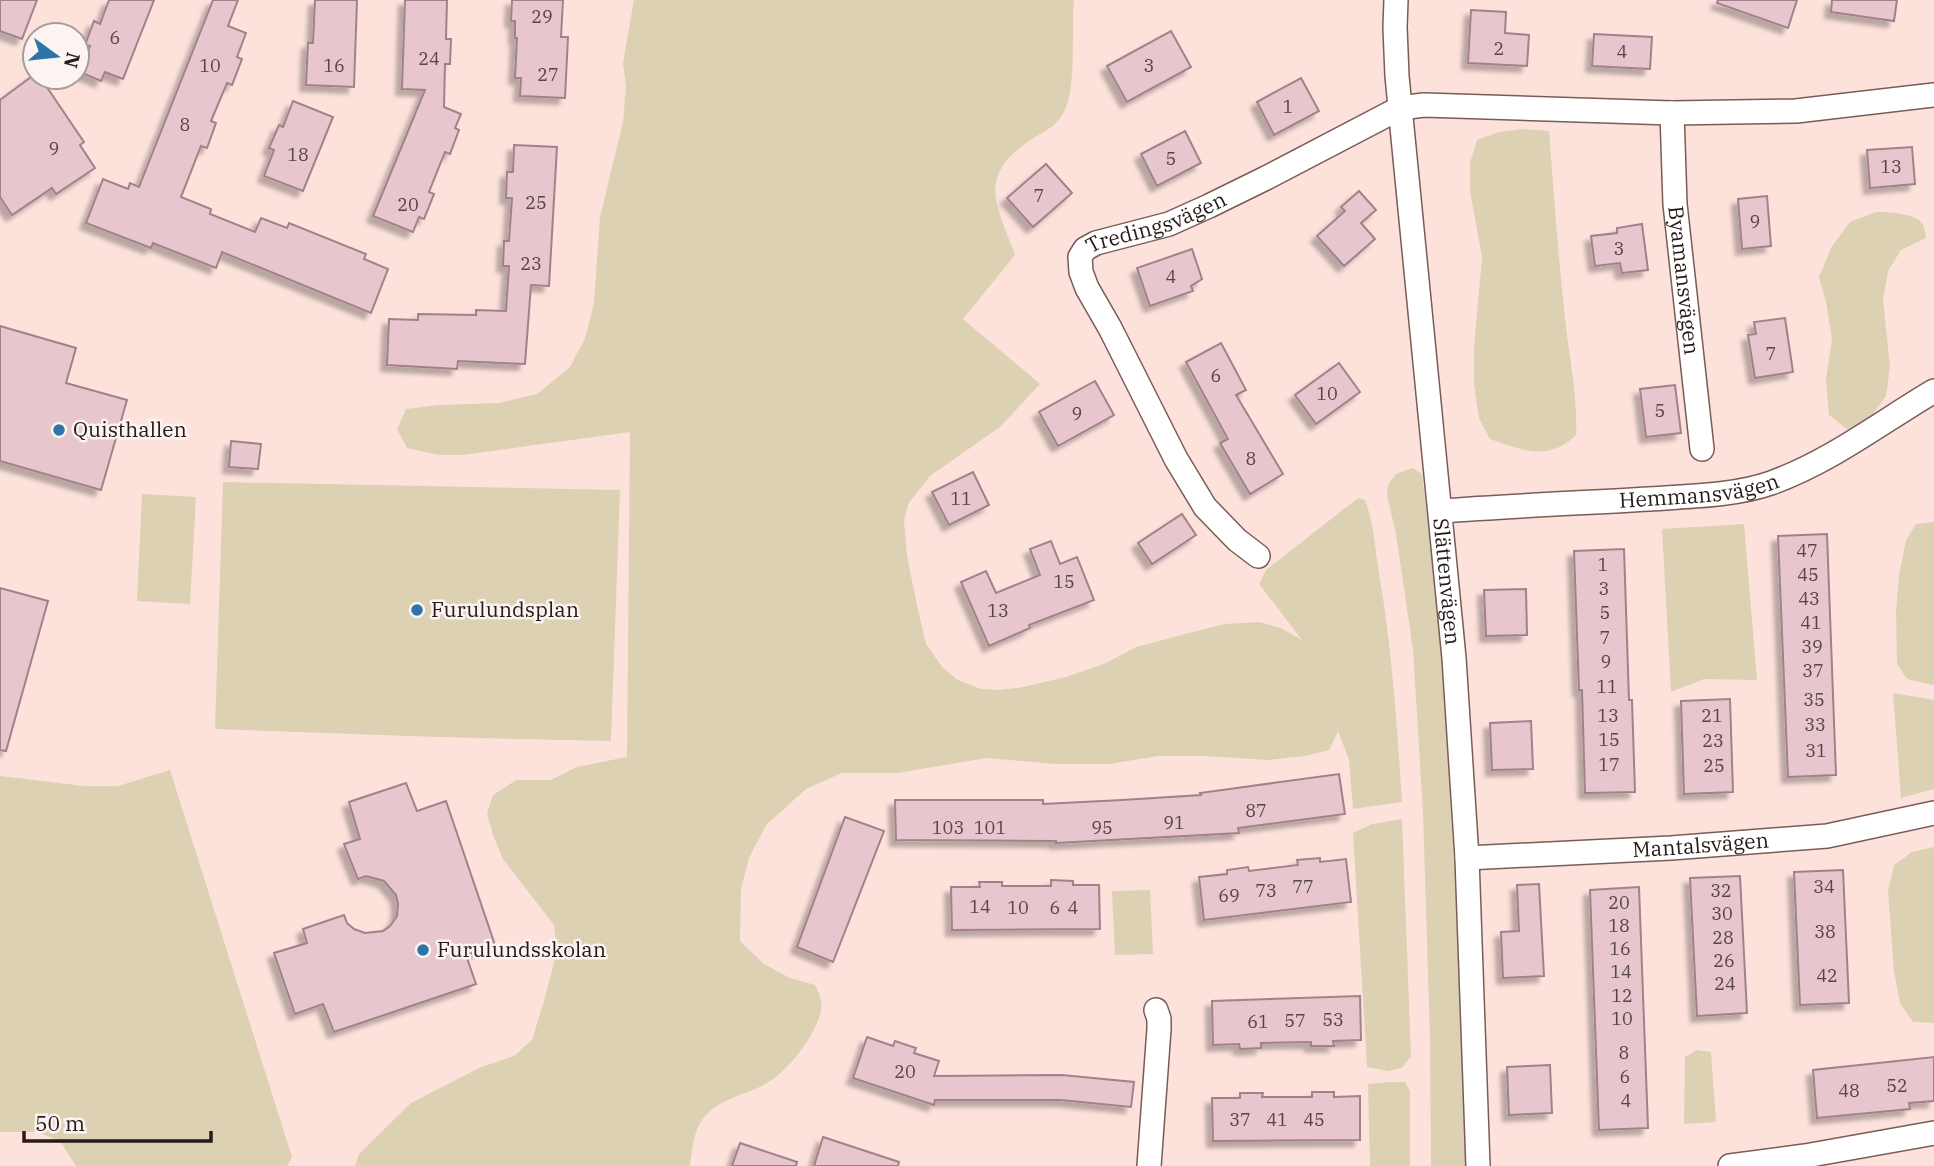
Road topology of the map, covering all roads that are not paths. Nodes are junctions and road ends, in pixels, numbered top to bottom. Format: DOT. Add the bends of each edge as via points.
graph roads {
  1 [pos="1396,0"];
  2 [pos="1934,95"];
  3 [pos="1400,108"];
  4 [pos="1672,113"];
  5 [pos="1934,391"];
  6 [pos="1702,449"];
  7 [pos="1441,511"];
  8 [pos="1258,556"];
  9 [pos="1934,813"];
  10 [pos="1467,858"];
  11 [pos="1156,1010"];
  12 [pos="1934,1133"];
  13 [pos="1149,1166"];
  14 [pos="1478,1166"];
  15 [pos="1730,1166"];
  1 -- 3 [label="street, Slättenvägen"];
  2 -- 4 [label="street" via="1796,111"];
  3 -- 4 [label="street"];
  3 -- 7 [label="street, Slättenvägen"];
  3 -- 8 [label="street, Tredingsvägen" via="1209,206 1169,224 1096,243 1080,257 1087,288 1176,459 1205,507"];
  4 -- 6 [label="street, Byamansvägen" via="1675,204"];
  5 -- 7 [label="street, Hemmansvägen" via="1830,457 1756,487 1710,495"];
  7 -- 10 [label="street, Slättenvägen"];
  9 -- 10 [label="street, Mantalsvägen" via="1815,837"];
  10 -- 14 [label="street, Slättenvägen"];
  11 -- 13 [label="street" via="1159,1029"];
  12 -- 15 [label="street"];
}
